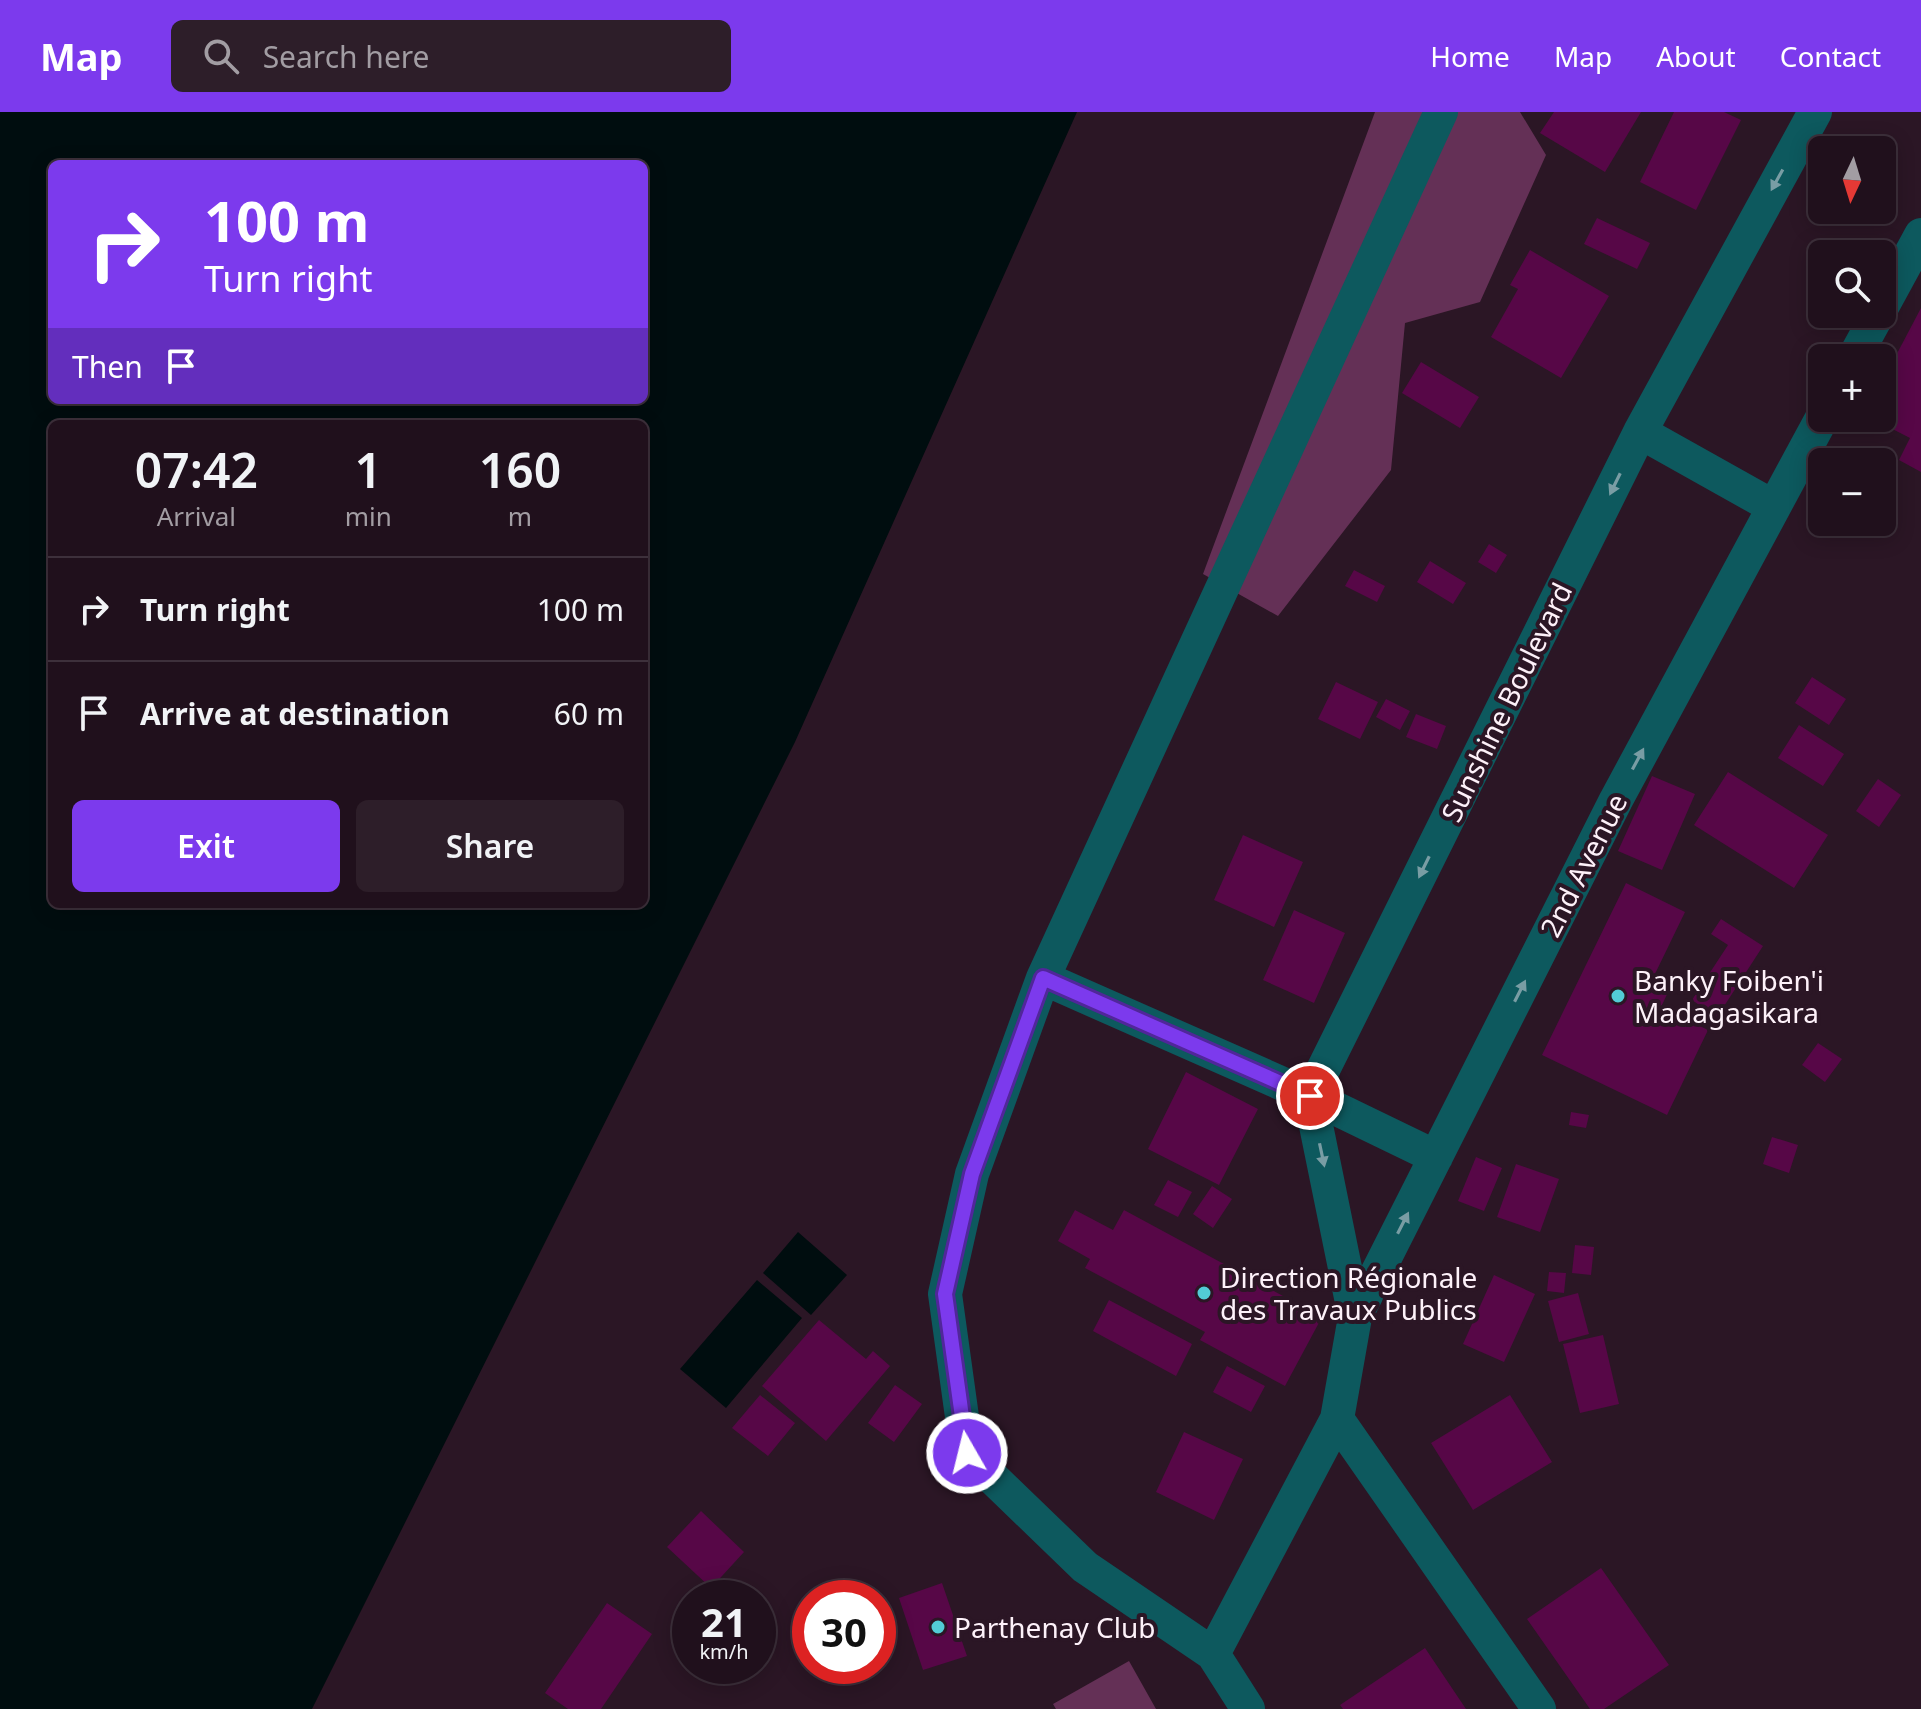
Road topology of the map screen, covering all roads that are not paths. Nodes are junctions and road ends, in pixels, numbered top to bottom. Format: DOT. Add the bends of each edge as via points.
graph roads {
  1 [pos="1441,112"];
  2 [pos="1815,112"];
  3 [pos="1921,235"];
  4 [pos="1896,281"];
  5 [pos="1640,432"];
  6 [pos="1814,432"];
  7 [pos="1774,507"];
  8 [pos="1043,978"];
  9 [pos="1310,1096"];
  10 [pos="1436,1157"];
  11 [pos="1355,1317"];
  12 [pos="1337,1419"];
  13 [pos="1213,1654"];
  14 [pos="1248,1709"];
  15 [pos="1539,1709"];
  1 -- 8 [label="street"];
  2 -- 5 [label="street, Sunshine Boulevard, one-way"];
  3 -- 4 [label="street"];
  5 -- 7 [label="street"];
  5 -- 9 [label="street, Sunshine Boulevard, one-way"];
  6 -- 7 [label="street, 2nd Avenue"];
  10 -- 7 [label="street, 2nd Avenue, one-way" via="1616,800"];
  8 -- 9 [label="street"];
  8 -- 13 [label="street" via="972,1174 945,1294 967,1453 1085,1567"];
  9 -- 10 [label="street"];
  9 -- 11 [label="street, one-way"];
  11 -- 10 [label="street, 2nd Avenue, one-way"];
  11 -- 12 [label="street"];
  12 -- 13 [label="street"];
  12 -- 15 [label="street"];
  13 -- 14 [label="street"];
}
